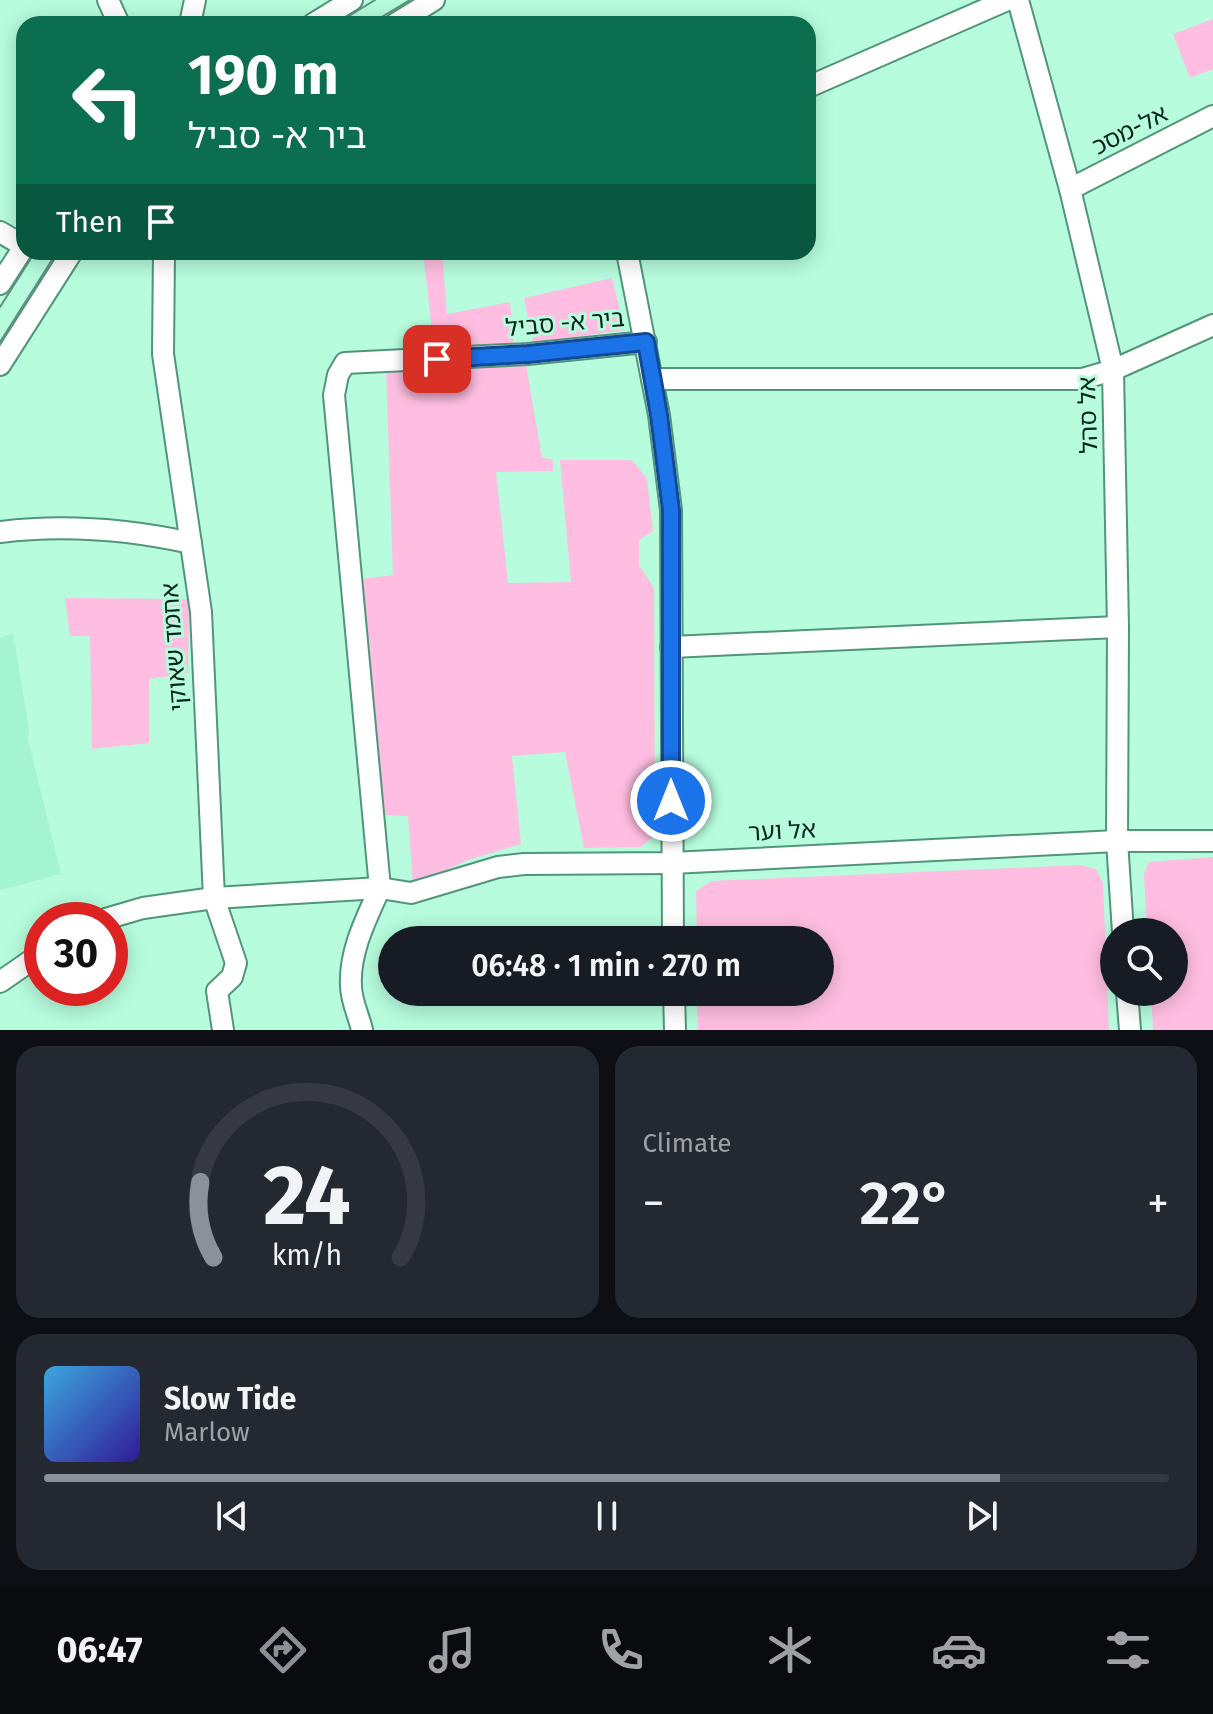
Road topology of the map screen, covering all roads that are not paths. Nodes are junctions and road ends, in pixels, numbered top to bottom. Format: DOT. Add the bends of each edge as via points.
graph roads {
  1 [pos="352,0"];
  2 [pos="434,0"];
  3 [pos="1007,0"];
  4 [pos="1018,0"];
  5 [pos="326,16"];
  6 [pos="408,16"];
  7 [pos="816,84"];
  8 [pos="1213,116"];
  9 [pos="1070,189"];
  10 [pos="16,259"];
  11 [pos="67,260"];
  12 [pos="164,260"];
  13 [pos="629,260"];
  14 [pos="0,284"];
  15 [pos="1213,325"];
  16 [pos="646,342"];
  17 [pos="0,365"];
  18 [pos="1113,370"];
  19 [pos="652,379"];
  20 [pos="0,532"];
  21 [pos="191,543"];
  22 [pos="1118,627"];
  23 [pos="671,647"];
  24 [pos="1117,841"];
  25 [pos="1213,841"];
  26 [pos="671,863"];
  27 [pos="380,888"];
  28 [pos="214,898"];
  29 [pos="128,912"];
  30 [pos="1122,918"];
  31 [pos="673,926"];
  32 [pos="24,965"];
  33 [pos="0,982"];
  34 [pos="674,1006"];
  35 [pos="1128,1006"];
  36 [pos="223,1030"];
  37 [pos="362,1030"];
  38 [pos="675,1030"];
  39 [pos="1130,1030"];
  1 -- 5 [label="street"];
  2 -- 6 [label="street"];
  3 -- 7 [label="street"];
  4 -- 9 [label="street, אל סהל"];
  8 -- 9 [label="street, אל-מסכ"];
  9 -- 18 [label="street, אל סהל"];
  10 -- 14 [label="street"];
  11 -- 17 [label="street"];
  12 -- 21 [label="street, אחמד שאוקי" via="163,354"];
  13 -- 16 [label="street"];
  15 -- 18 [label="street"];
  16 -- 19 [label="street"];
  16 -- 27 [label="street, ביר א- סביל" via="345,363 338,375 334,395"];
  18 -- 19 [label="street" via="1082,379"];
  18 -- 22 [label="street, אל סהל"];
  19 -- 23 [label="street" via="671,510"];
  20 -- 21 [label="street" via="92,528"];
  21 -- 28 [label="street, אחמד שאוקי" via="201,612"];
  22 -- 23 [label="street"];
  22 -- 24 [label="street, אל סהל"];
  23 -- 26 [label="street"];
  24 -- 25 [label="street, אל וער"];
  24 -- 26 [label="street, אל וער"];
  24 -- 30 [label="street, אל סהל"];
  26 -- 27 [label="street, אל וער" via="524,864 411,893"];
  26 -- 31 [label="street"];
  27 -- 28 [label="street, אל וער"];
  27 -- 37 [label="street" via="352,965 350,988"];
  28 -- 29 [label="street, אל וער"];
  28 -- 36 [label="street, אחמד שאוקי" via="236,963 232,977 217,991"];
  32 -- 33 [label="street"];
  34 -- 38 [label="street"];
  35 -- 39 [label="street"];
}
